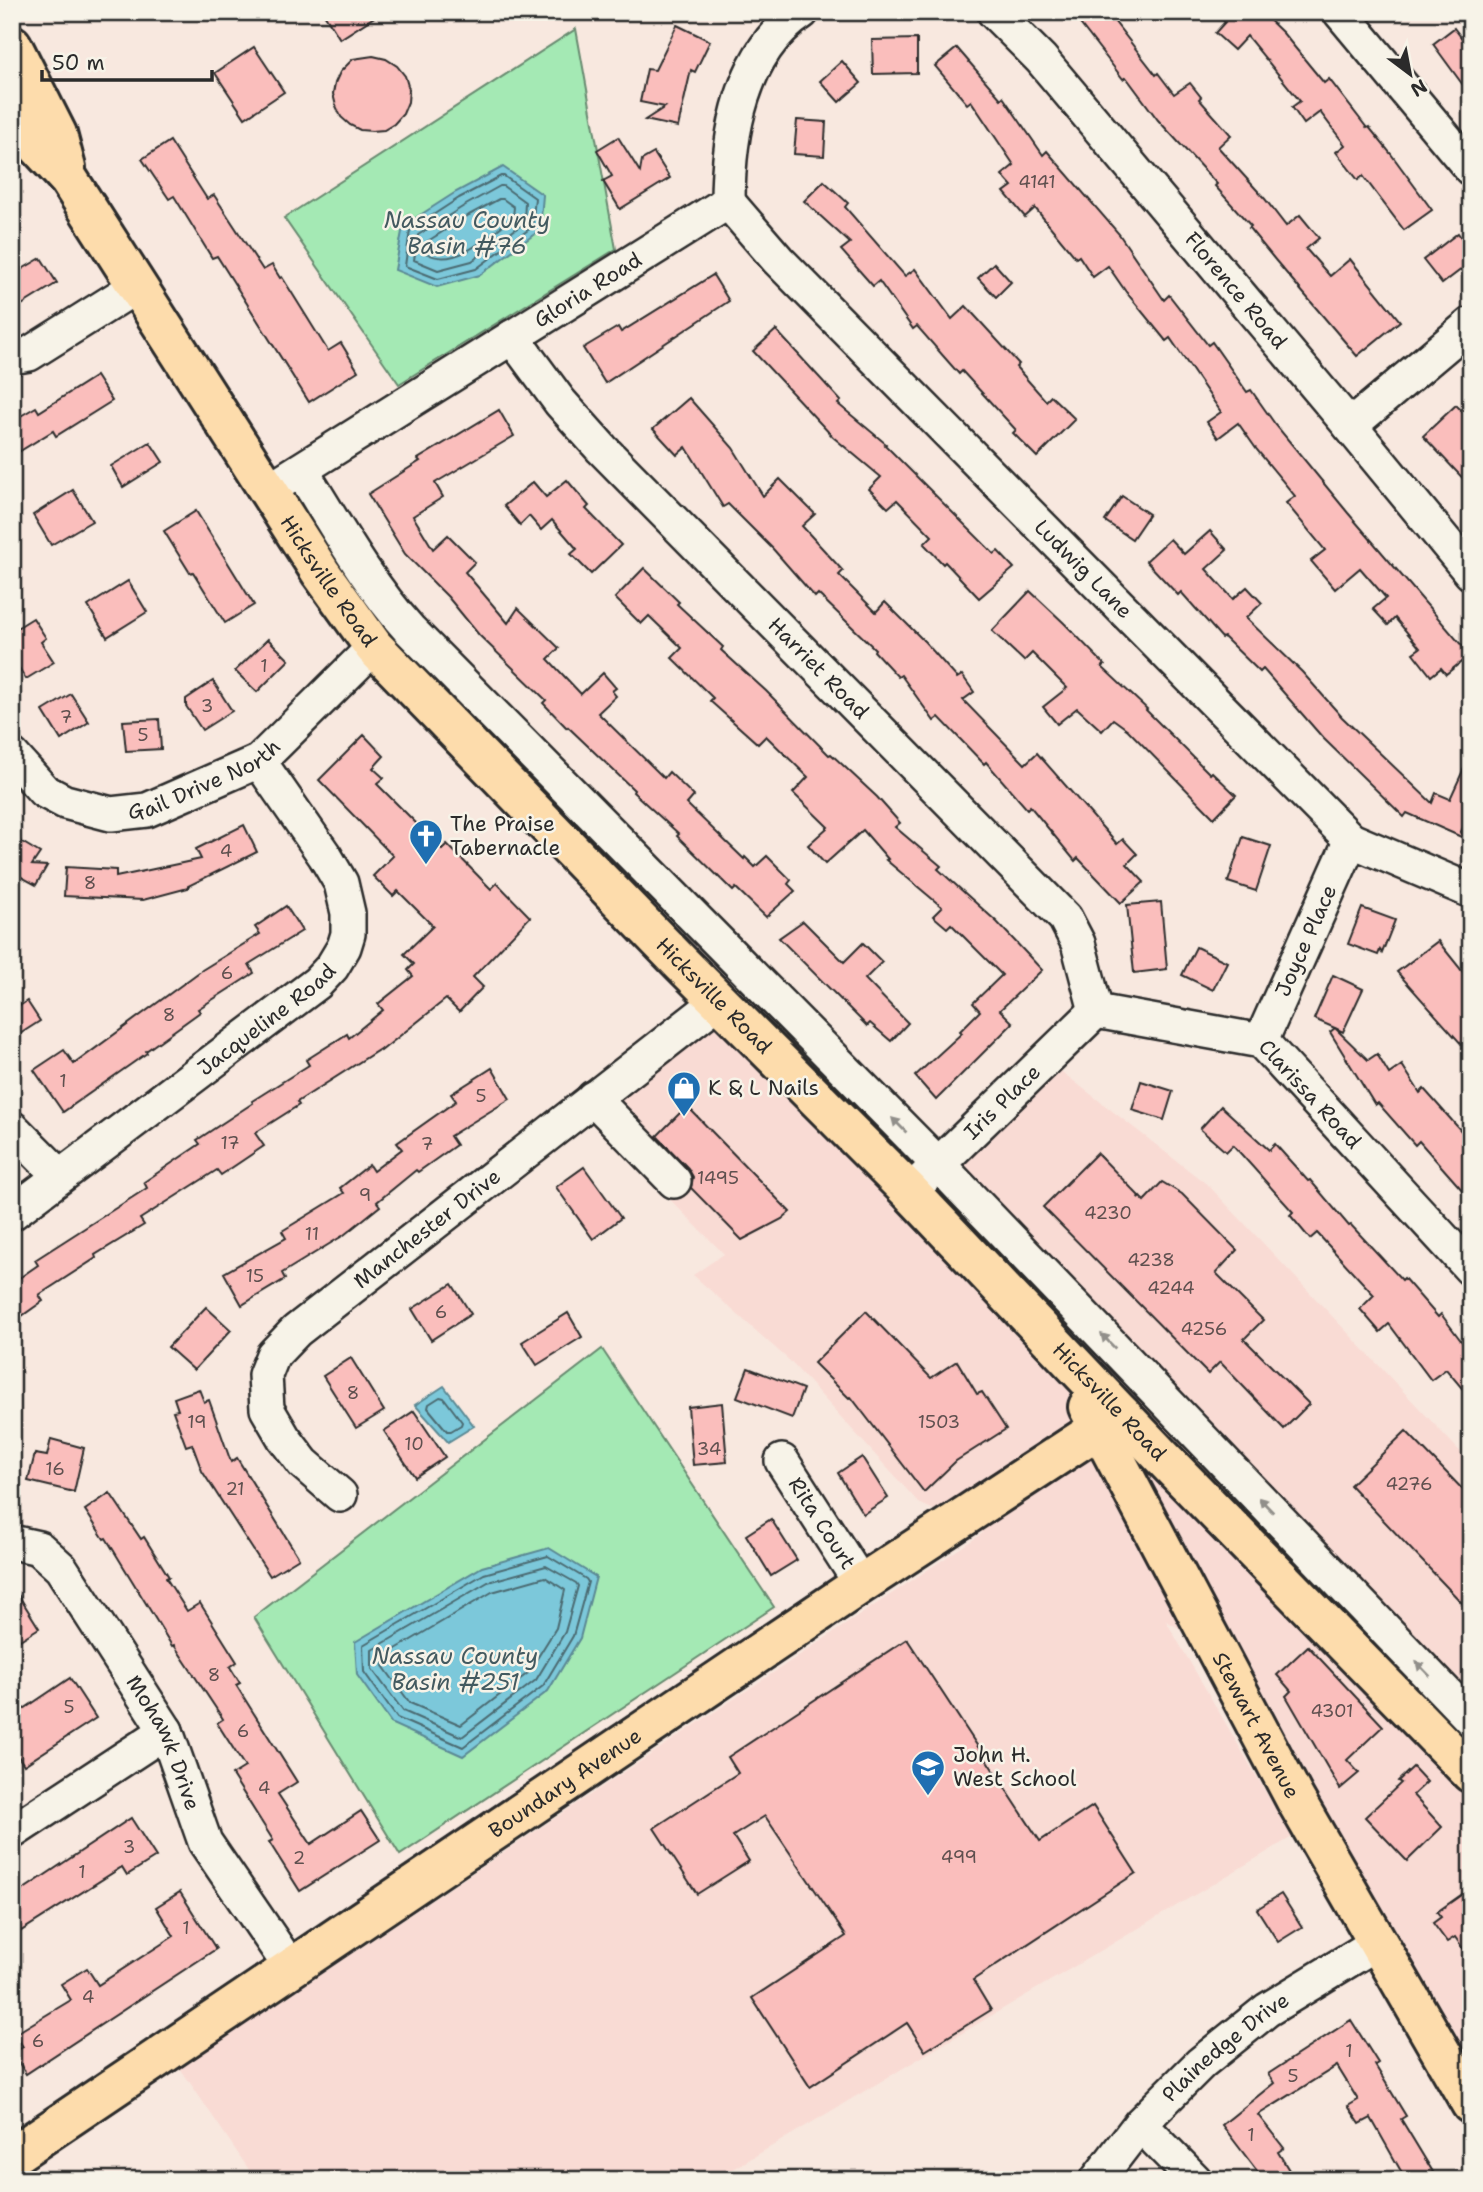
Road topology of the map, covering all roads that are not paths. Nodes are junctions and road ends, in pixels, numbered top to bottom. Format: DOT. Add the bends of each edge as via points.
graph roads {
  1 [pos="802,12"];
  2 [pos="994,12"];
  3 [pos="1340,12"];
  4 [pos="12,45"];
  5 [pos="12,118"];
  6 [pos="1471,169"];
  7 [pos="69,180"];
  8 [pos="728,202"];
  9 [pos="137,286"];
  10 [pos="1471,324"];
  11 [pos="512,337"];
  12 [pos="12,357"];
  13 [pos="1350,426"];
  14 [pos="301,470"];
  15 [pos="267,490"];
  16 [pos="1471,573"];
  17 [pos="374,647"];
  18 [pos="12,755"];
  19 [pos="259,761"];
  20 [pos="1351,840"];
  21 [pos="1471,891"];
  22 [pos="720,1000"];
  23 [pos="1096,1011"];
  24 [pos="1261,1041"];
  25 [pos="593,1098"];
  26 [pos="12,1128"];
  27 [pos="938,1164"];
  28 [pos="60,1176"];
  29 [pos="674,1181"];
  30 [pos="910,1192"];
  31 [pos="12,1213"];
  32 [pos="1471,1269"];
  33 [pos="1111,1421"];
  34 [pos="782,1461"];
  35 [pos="340,1495"];
  36 [pos="12,1542"];
  37 [pos="861,1584"];
  38 [pos="1471,1719"];
  39 [pos="166,1731"];
  40 [pos="1471,1773"];
  41 [pos="12,1832"];
  42 [pos="1377,1943"];
  43 [pos="291,1968"];
  44 [pos="1471,2104"];
  45 [pos="1140,2124"];
  46 [pos="12,2156"];
  47 [pos="1097,2180"];
  48 [pos="1195,2180"];
  1 -- 8 [label="street" via="777,34 754,66 737,116"];
  2 -- 13 [label="street, Florence Road" via="1041,59"];
  3 -- 6 [label="street"];
  4 -- 7 [label="main road, Hicksville Road" via="57,134"];
  5 -- 7 [label="main road, Hicksville Road"];
  7 -- 9 [label="main road, Hicksville Road"];
  8 -- 11 [label="street, Gloria Road"];
  8 -- 20 [label="street, Ludwig Lane" via="778,260"];
  9 -- 12 [label="street" via="29,354"];
  9 -- 15 [label="main road, Hicksville Road"];
  10 -- 13 [label="street"];
  11 -- 14 [label="street, Gloria Road"];
  11 -- 23 [label="street, Harriet Road" via="602,449 1065,918 1078,943"];
  13 -- 16 [label="street, Florence Road"];
  14 -- 15 [label="street, Gloria Road"];
  27 -- 14 [label="street, Hicksville Road, one-way" via="385,603"];
  15 -- 17 [label="main road, Hicksville Road"];
  17 -- 19 [label="street, Gail Drive North"];
  17 -- 22 [label="main road, Hicksville Road"];
  18 -- 19 [label="street, Gail Drive North" via="44,791 65,802 111,814 147,810"];
  19 -- 28 [label="street, Jacqueline Road" via="341,883 348,913 344,947 317,983"];
  20 -- 21 [label="street, Ludwig Lane"];
  20 -- 24 [label="street, Joyce Place"];
  22 -- 25 [label="street, Manchester Drive"];
  22 -- 30 [label="main road, Hicksville Road"];
  23 -- 24 [label="street, Clarissa Road"];
  23 -- 27 [label="street, Iris Place"];
  24 -- 32 [label="street, Clarissa Road"];
  25 -- 29 [label="street"];
  25 -- 35 [label="street, Manchester Drive" via="296,1331 273,1355 265,1375 267,1409 303,1463"];
  26 -- 28 [label="street"];
  27 -- 30 [label="street, Iris Place"];
  38 -- 27 [label="street, Hicksville Road, one-way"];
  28 -- 31 [label="street, Jacqueline Road"];
  30 -- 33 [label="main road, Hicksville Road" via="1054,1343"];
  33 -- 37 [label="main road, Boundary Avenue"];
  33 -- 40 [label="main road, Hicksville Road"];
  33 -- 42 [label="main road, Stewart Avenue" via="1295,1799"];
  34 -- 37 [label="street, Rita Court"];
  36 -- 39 [label="street, Mohawk Drive" via="40,1548 61,1569"];
  37 -- 43 [label="main road, Boundary Avenue"];
  39 -- 41 [label="street"];
  39 -- 43 [label="street, Mohawk Drive" via="205,1842"];
  42 -- 44 [label="main road, Stewart Avenue"];
  42 -- 45 [label="street, Plainedge Drive" via="1266,2010 1201,2063"];
  43 -- 46 [label="main road, Boundary Avenue"];
  45 -- 47 [label="street, Plainedge Drive"];
  45 -- 48 [label="street"];
}
